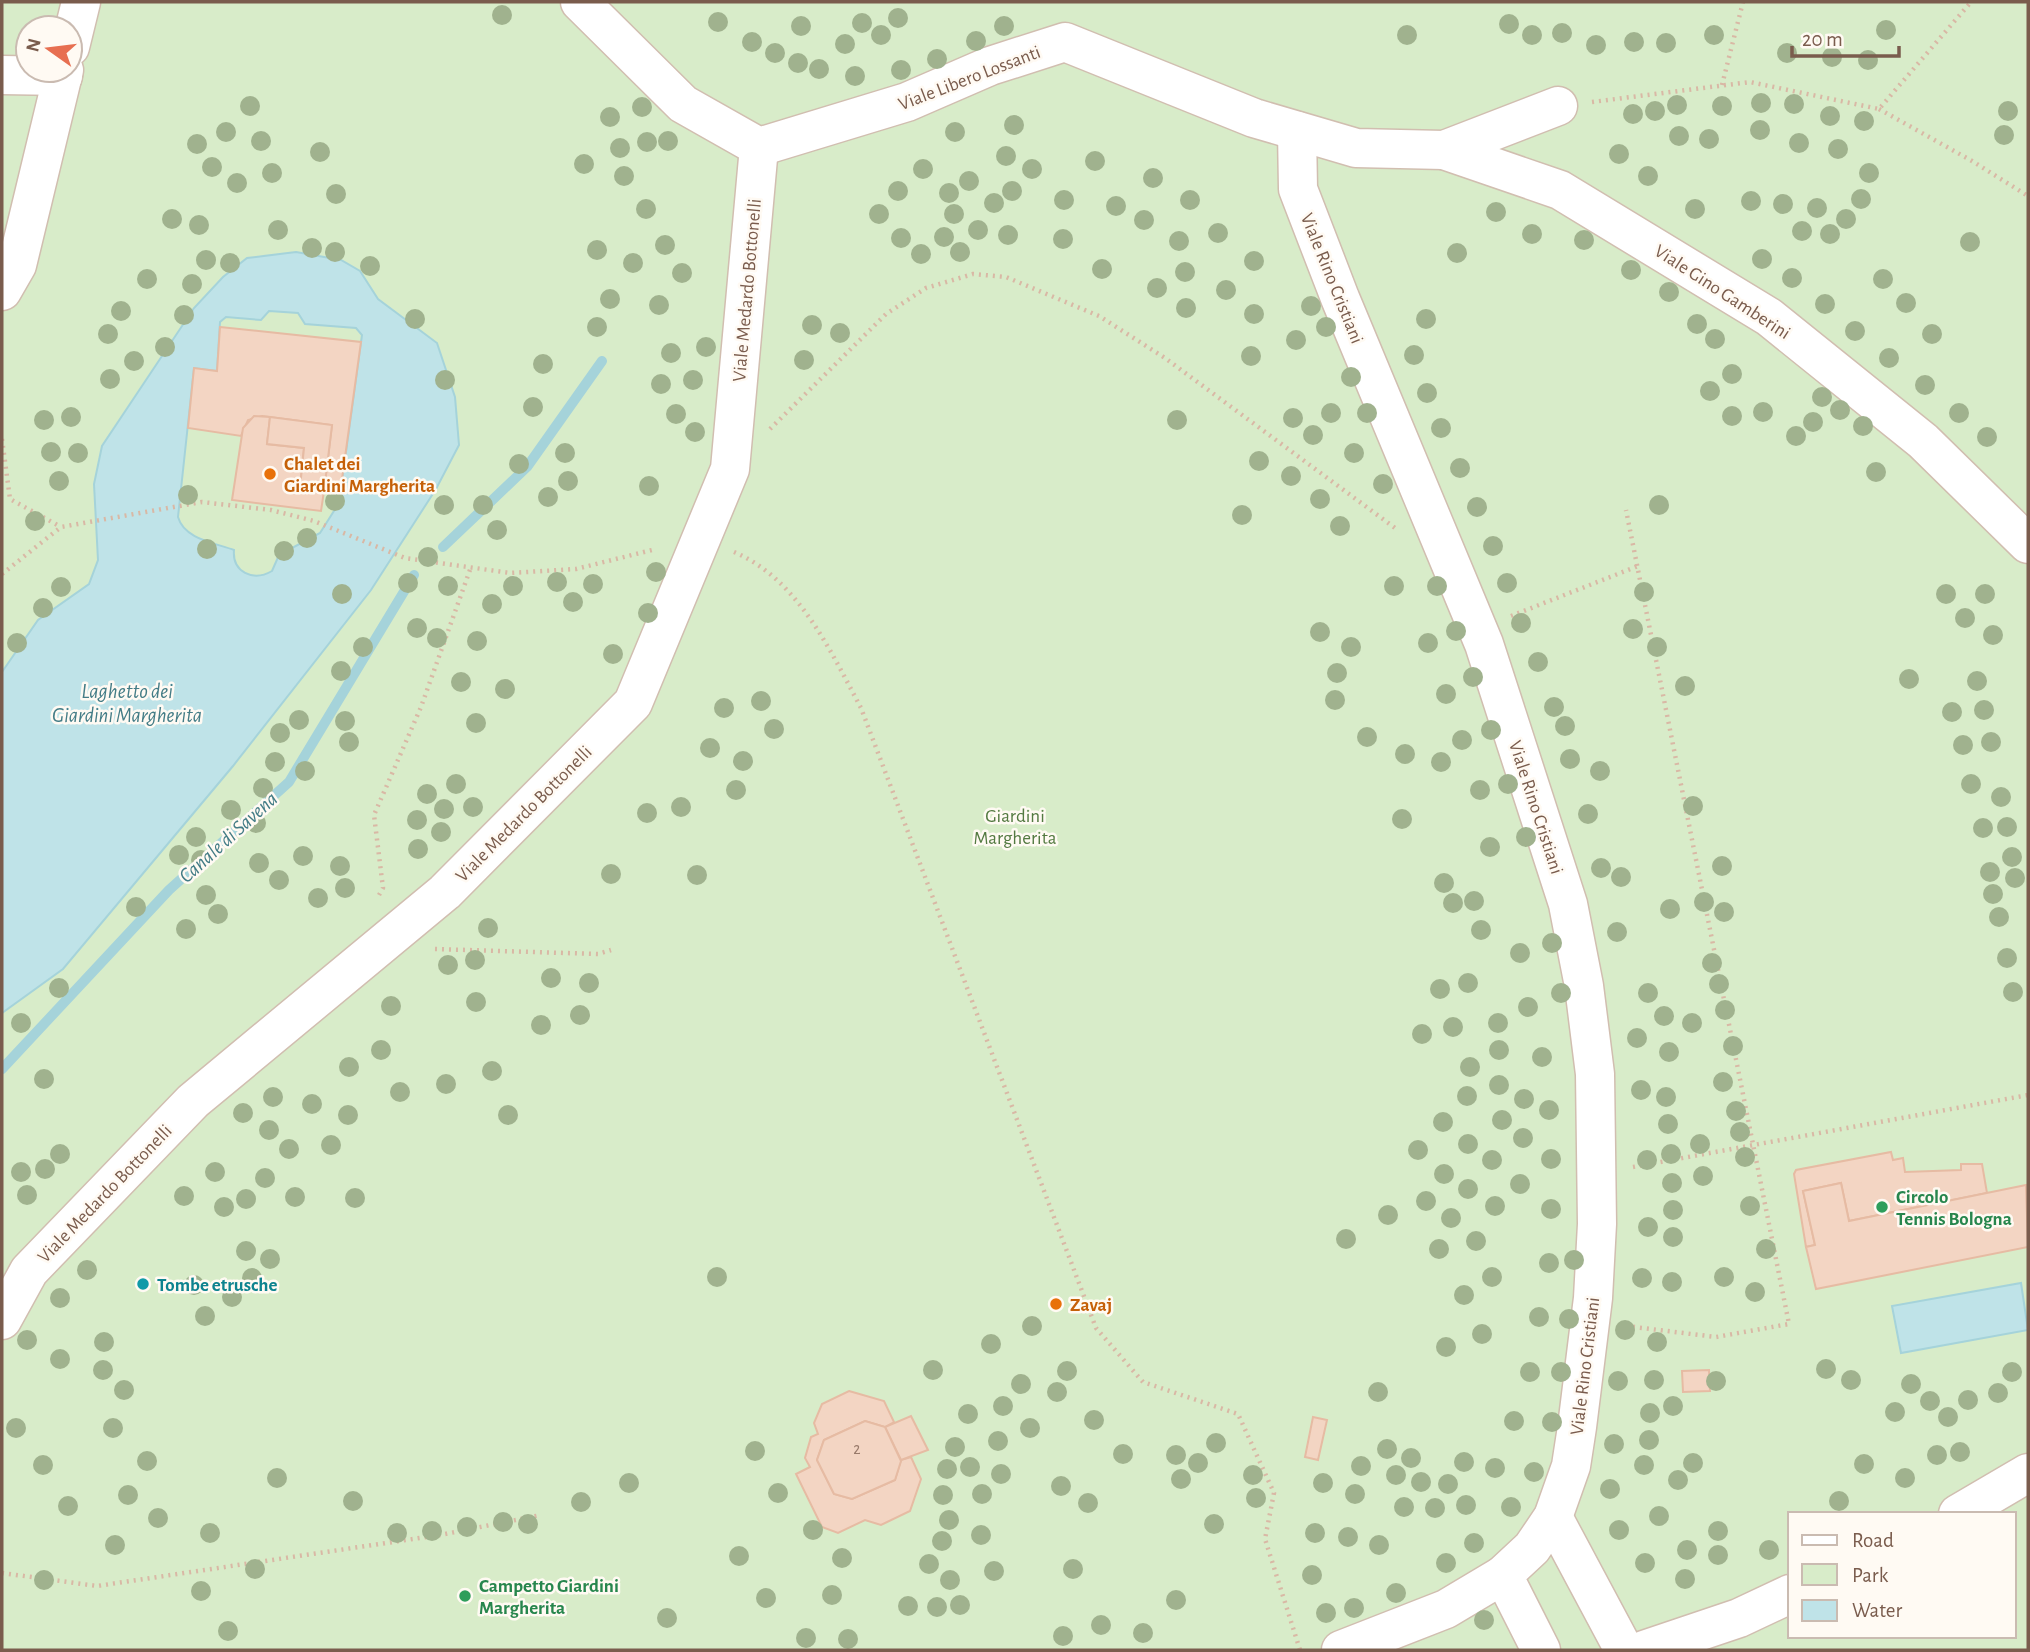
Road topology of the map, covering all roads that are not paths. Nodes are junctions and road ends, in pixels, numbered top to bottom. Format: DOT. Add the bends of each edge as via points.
graph roads {
  1 [pos="580,2"];
  2 [pos="61,84"];
  3 [pos="1558,106"];
  4 [pos="1297,131"];
  5 [pos="760,147"];
  6 [pos="1444,150"];
  7 [pos="2,291"];
  8 [pos="2028,544"];
  9 [pos="2,1320"];
  10 [pos="2028,1473"];
  11 [pos="1961,1512"];
  12 [pos="1553,1517"];
  13 [pos="1503,1575"];
  14 [pos="1788,1595"];
  15 [pos="1341,1650"];
  16 [pos="1541,1650"];
  17 [pos="1624,1650"];
  18 [pos="1644,1650"];
  1 -- 5 [label="street" via="683,104"];
  2 -- 7 [label="street" via="17,265"];
  3 -- 6 [label="street, Viale Libero Lossanti"];
  4 -- 5 [label="street, Viale Libero Lossanti" via="1065,42 990,66 907,102"];
  4 -- 6 [label="street, Viale Libero Lossanti" via="1356,148"];
  4 -- 12 [label="street, Viale Rino Cristiani" via="1298,189 1478,630 1568,904 1584,986 1595,1074 1596,1251 1571,1466"];
  5 -- 9 [label="street, Viale Medardo Bottonelli" via="730,469 633,703 445,892 193,1101 29,1271"];
  6 -- 8 [label="street, Viale Gino Gamberini" via="1560,190 1769,317 1923,441"];
  10 -- 11 [label="street"];
  12 -- 13 [label="street, Viale Rino Cristiani" via="1532,1548"];
  12 -- 17 [label="street"];
  13 -- 15 [label="street, Viale Rino Cristiani" via="1446,1609"];
  13 -- 16 [label="street"];
  14 -- 18 [label="street" via="1739,1618"];
}
